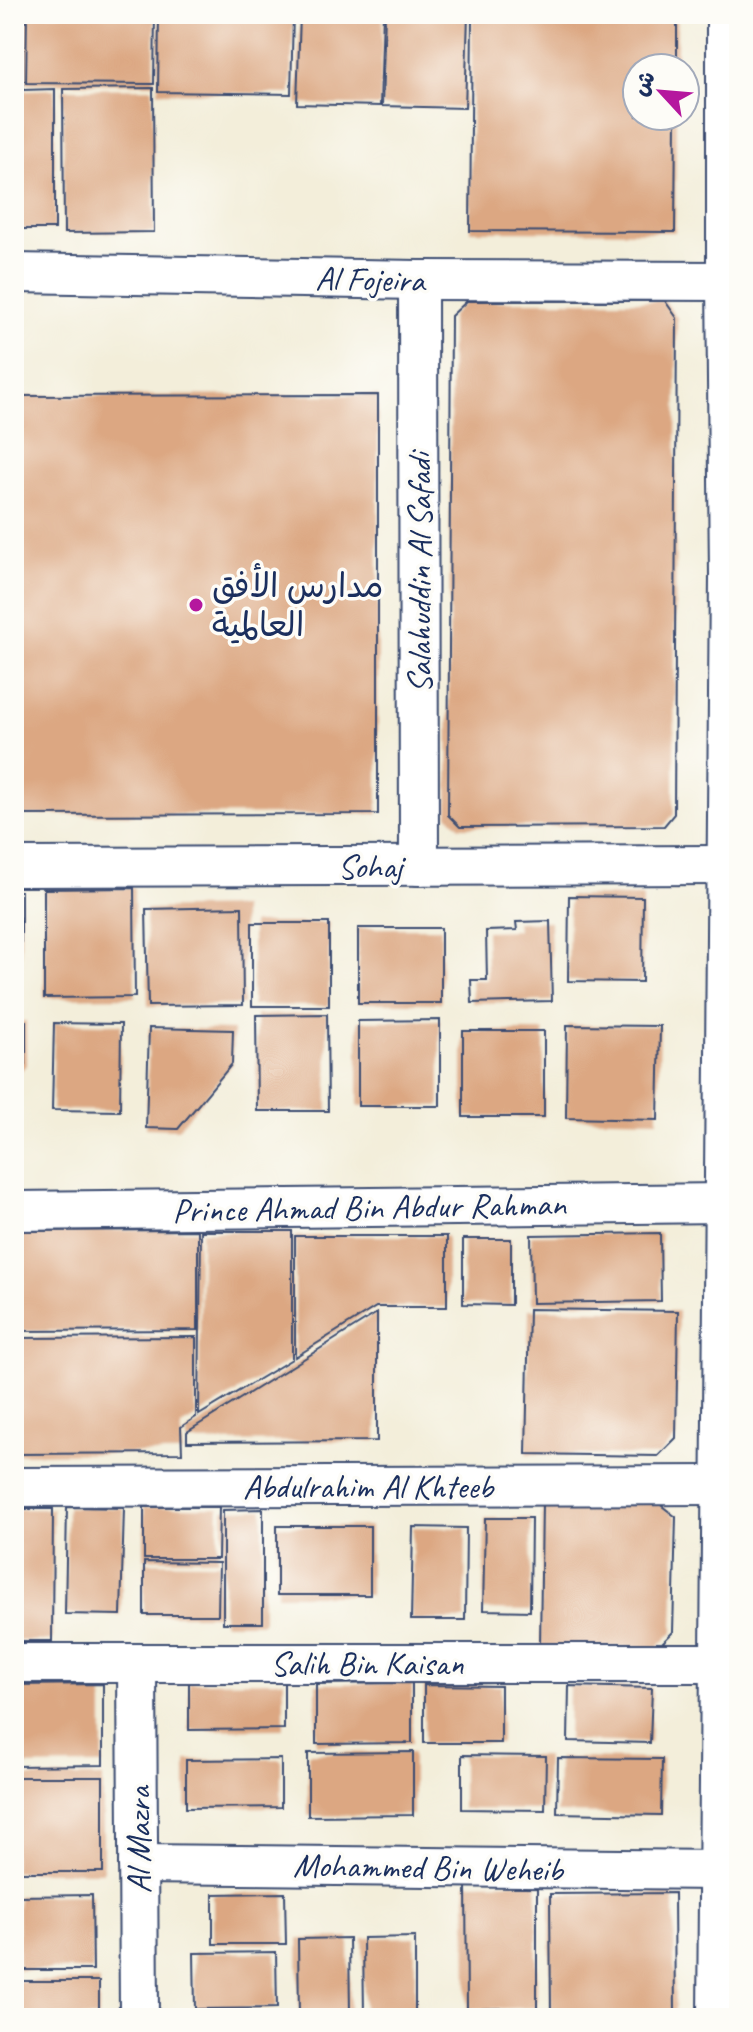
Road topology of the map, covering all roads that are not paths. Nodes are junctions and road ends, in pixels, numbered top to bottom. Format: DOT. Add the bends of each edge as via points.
graph roads {
  1 [pos="726,14"];
  2 [pos="14,273"];
  3 [pos="418,280"];
  4 [pos="726,281"];
  5 [pos="734,575"];
  6 [pos="733,773"];
  7 [pos="726,865"];
  8 [pos="419,866"];
  9 [pos="14,867"];
  10 [pos="733,944"];
  11 [pos="724,1203"];
  12 [pos="14,1211"];
  13 [pos="731,1268"];
  14 [pos="721,1485"];
  15 [pos="14,1487"];
  16 [pos="14,1663"];
  17 [pos="137,1663"];
  18 [pos="719,1663"];
  19 [pos="138,1864"];
  20 [pos="718,1870"];
  21 [pos="139,2018"];
  22 [pos="717,2018"];
  1 -- 4 [label="street"];
  2 -- 3 [label="street, Al Fojeira"];
  3 -- 4 [label="street, Al Fojeira"];
  3 -- 8 [label="street, Salahuddin Al Safadi"];
  4 -- 5 [label="street"];
  5 -- 6 [label="street"];
  6 -- 7 [label="street"];
  7 -- 8 [label="street, Sohaj"];
  7 -- 10 [label="street"];
  8 -- 9 [label="street, Sohaj"];
  10 -- 11 [label="street"];
  11 -- 12 [label="street, Prince Ahmad Bin Abdur Rahman"];
  11 -- 13 [label="street"];
  13 -- 14 [label="street"];
  14 -- 15 [label="street, Abdulrahim Al Khteeb"];
  14 -- 18 [label="street"];
  16 -- 17 [label="street, Salih Bin Kaisan"];
  17 -- 18 [label="street, Salih Bin Kaisan"];
  17 -- 19 [label="street, Al Mazra"];
  18 -- 20 [label="street"];
  19 -- 20 [label="street, Mohammed Bin Weheib"];
  19 -- 21 [label="street, Al Mazra"];
  20 -- 22 [label="street"];
}
